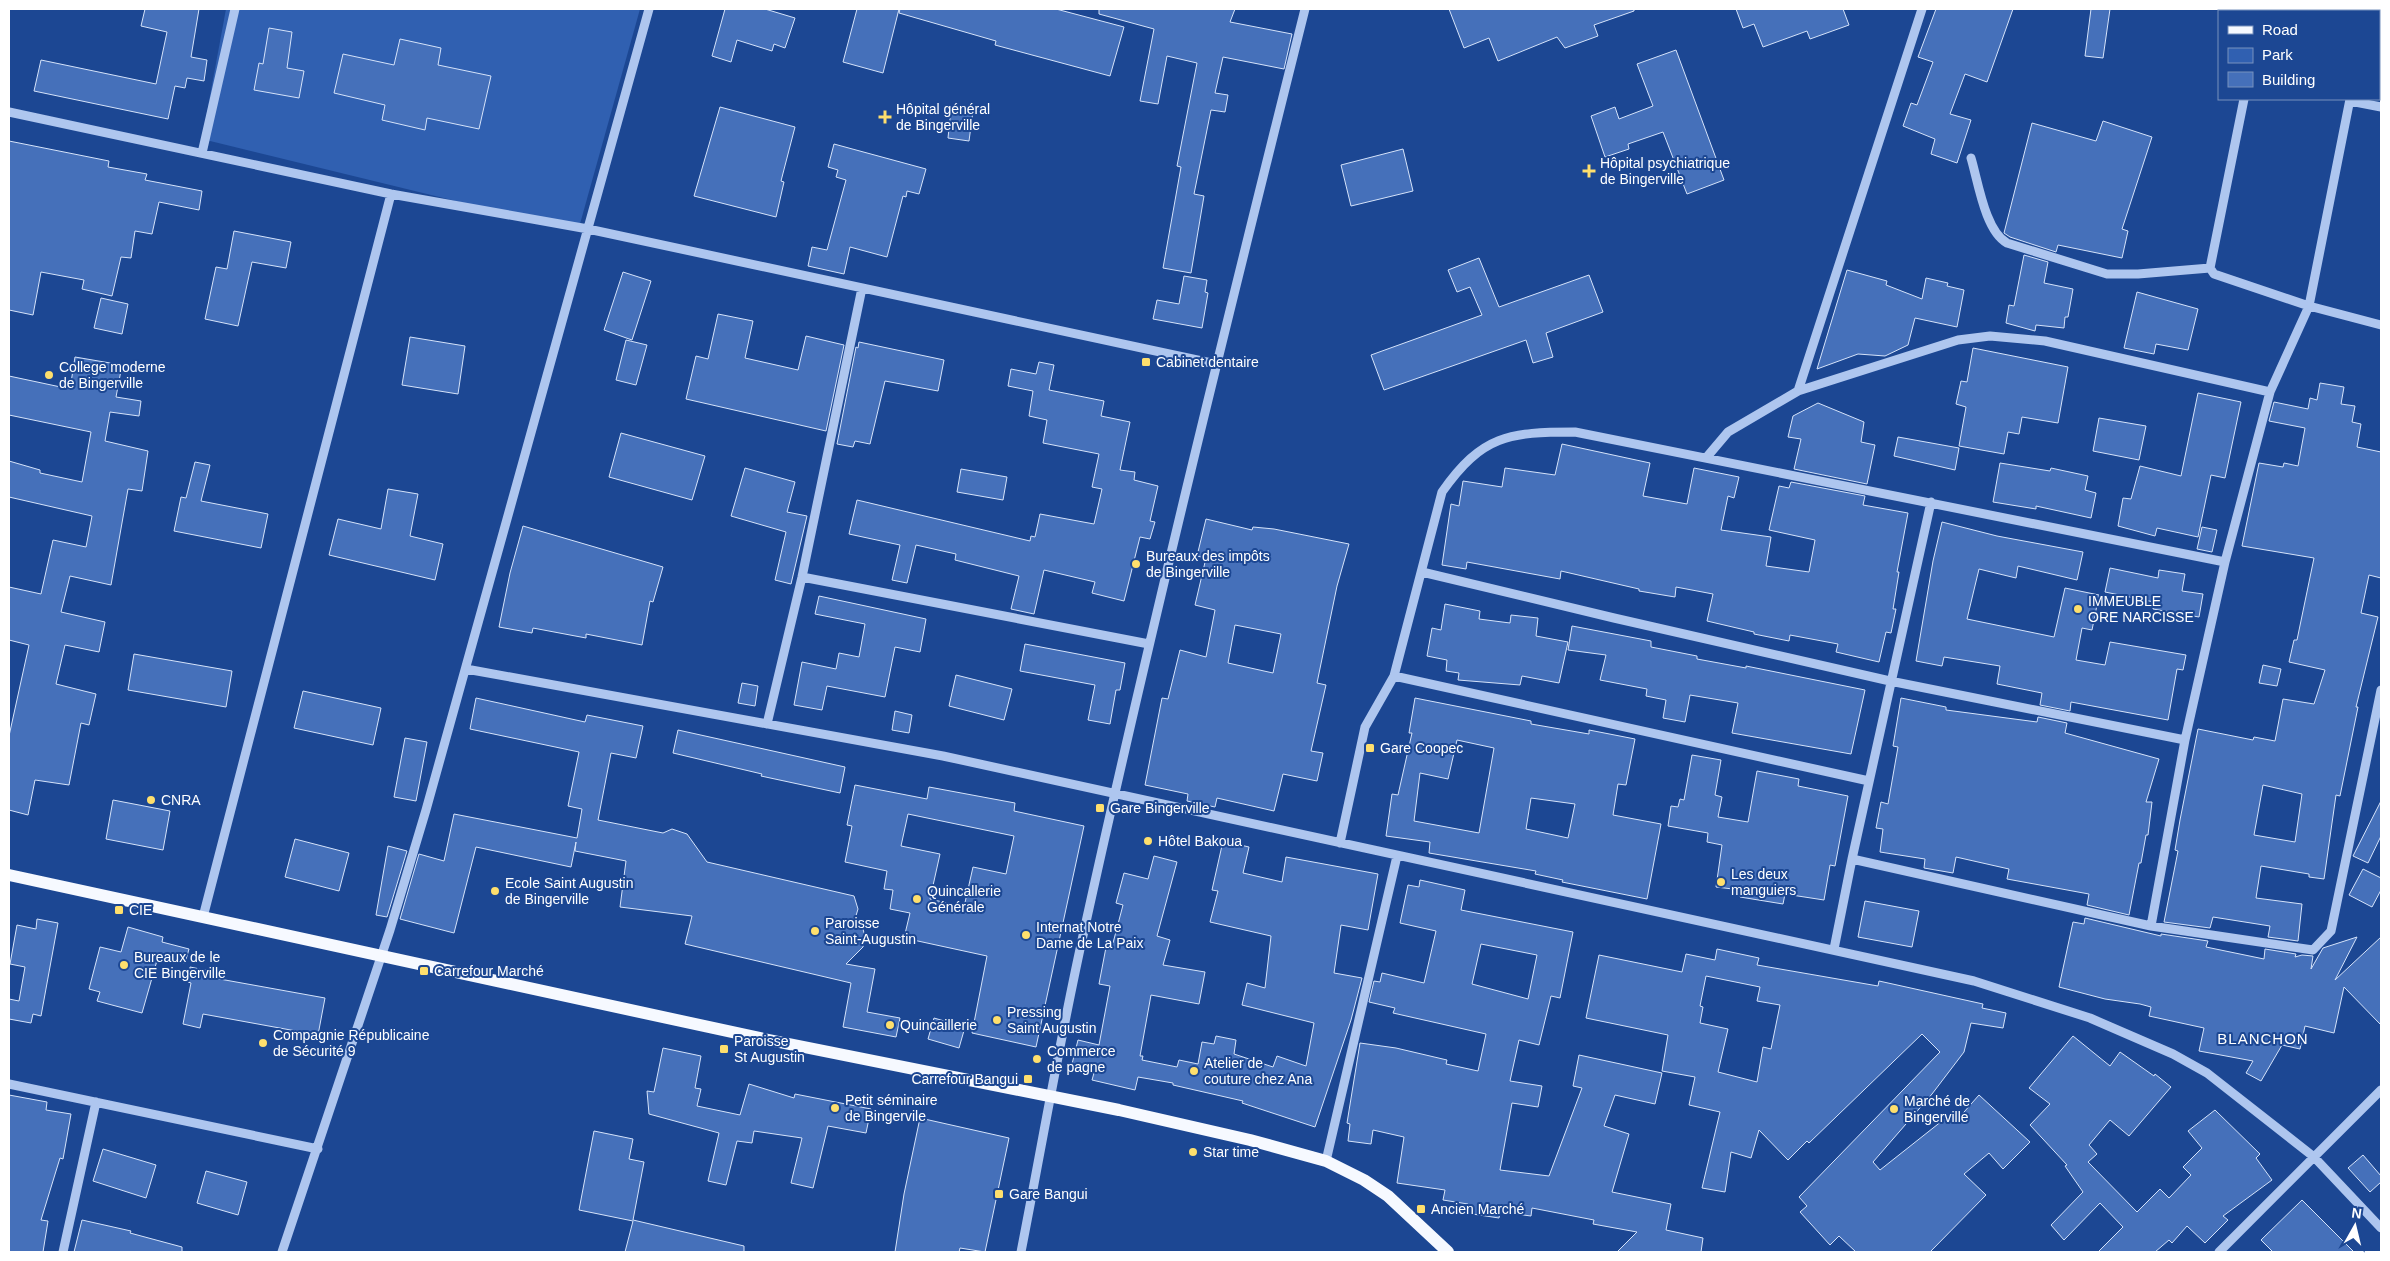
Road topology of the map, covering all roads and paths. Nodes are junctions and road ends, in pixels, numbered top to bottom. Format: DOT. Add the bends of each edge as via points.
graph roads {
  1 [pos="235,9"];
  2 [pos="649,9"];
  3 [pos="1305,9"];
  4 [pos="1922,9"];
  5 [pos="2244,100"];
  6 [pos="2350,100"];
  7 [pos="2381,107"];
  8 [pos="9,112"];
  9 [pos="202,153"];
  10 [pos="1972,158"];
  11 [pos="391,194"];
  12 [pos="588,229"];
  13 [pos="2210,268"];
  14 [pos="862,288"];
  15 [pos="2309,306"];
  16 [pos="2381,326"];
  17 [pos="1216,364"];
  18 [pos="1798,391"];
  19 [pos="2270,392"];
  20 [pos="1706,458"];
  21 [pos="1931,502"];
  22 [pos="2225,562"];
  23 [pos="1422,572"];
  24 [pos="802,577"];
  25 [pos="1149,644"];
  26 [pos="466,669"];
  27 [pos="1394,676"];
  28 [pos="1890,681"];
  29 [pos="2381,690"];
  30 [pos="767,724"];
  31 [pos="2185,740"];
  32 [pos="1869,781"];
  33 [pos="1114,794"];
  34 [pos="1340,843"];
  35 [pos="1397,856"];
  36 [pos="1852,859"];
  37 [pos="9,875"];
  38 [pos="203,917"];
  39 [pos="2151,926"];
  40 [pos="1834,950"];
  41 [pos="381,955"];
  42 [pos="9,1084"];
  43 [pos="2381,1090"];
  44 [pos="1050,1096"];
  45 [pos="96,1102"];
  46 [pos="318,1149"];
  47 [pos="2314,1157"];
  48 [pos="1326,1162"];
  49 [pos="2381,1228"];
  50 [pos="63,1252"];
  51 [pos="282,1252"];
  52 [pos="1020,1252"];
  53 [pos="1448,1252"];
  54 [pos="2219,1252"];
  1 -- 9 [label="street"];
  2 -- 12 [label="street"];
  3 -- 17 [label="street"];
  4 -- 18 [label="street"];
  5 -- 13 [label="street"];
  6 -- 7 [label="street"];
  6 -- 15 [label="street"];
  8 -- 9 [label="street"];
  9 -- 11 [label="street"];
  10 -- 13 [label="street" via="1998,238 2107,274"];
  11 -- 12 [label="street"];
  11 -- 38 [label="street"];
  12 -- 14 [label="street"];
  12 -- 26 [label="street"];
  13 -- 15 [label="street" via="2214,274"];
  14 -- 17 [label="street"];
  14 -- 24 [label="street"];
  15 -- 16 [label="street"];
  15 -- 19 [label="street"];
  17 -- 25 [label="street"];
  18 -- 19 [label="street" via="1958,340 1990,336 2045,342"];
  18 -- 20 [label="street" via="1728,432"];
  19 -- 22 [label="street"];
  20 -- 21 [label="street"];
  20 -- 23 [label="street" via="1575,432 1528,432 1497,440 1472,455 1442,492"];
  21 -- 22 [label="street"];
  21 -- 28 [label="street"];
  22 -- 31 [label="street"];
  23 -- 27 [label="street"];
  23 -- 28 [label="street"];
  24 -- 25 [label="street"];
  24 -- 30 [label="street"];
  25 -- 33 [label="street"];
  26 -- 30 [label="street"];
  26 -- 41 [label="street"];
  27 -- 32 [label="street"];
  27 -- 34 [label="street" via="1365,727"];
  28 -- 31 [label="street"];
  28 -- 32 [label="street"];
  29 -- 39 [label="street" via="2331,931 2313,950"];
  30 -- 33 [label="street" via="943,756"];
  31 -- 39 [label="street"];
  32 -- 36 [label="street"];
  33 -- 34 [label="street"];
  33 -- 44 [label="street"];
  34 -- 35 [label="street"];
  35 -- 40 [label="street"];
  35 -- 48 [label="street"];
  36 -- 39 [label="street"];
  36 -- 40 [label="street"];
  37 -- 38 [label="main road"];
  38 -- 41 [label="main road"];
  40 -- 47 [label="street" via="1974,981 2131,1035 2207,1073"];
  41 -- 44 [label="main road" via="764,1039"];
  41 -- 46 [label="street"];
  42 -- 45 [label="street"];
  43 -- 47 [label="street"];
  44 -- 48 [label="main road" via="1250,1140"];
  44 -- 52 [label="street"];
  45 -- 46 [label="street"];
  45 -- 50 [label="street"];
  46 -- 51 [label="street"];
  47 -- 49 [label="street"];
  47 -- 54 [label="street"];
  48 -- 53 [label="main road" via="1388,1196"];
}
